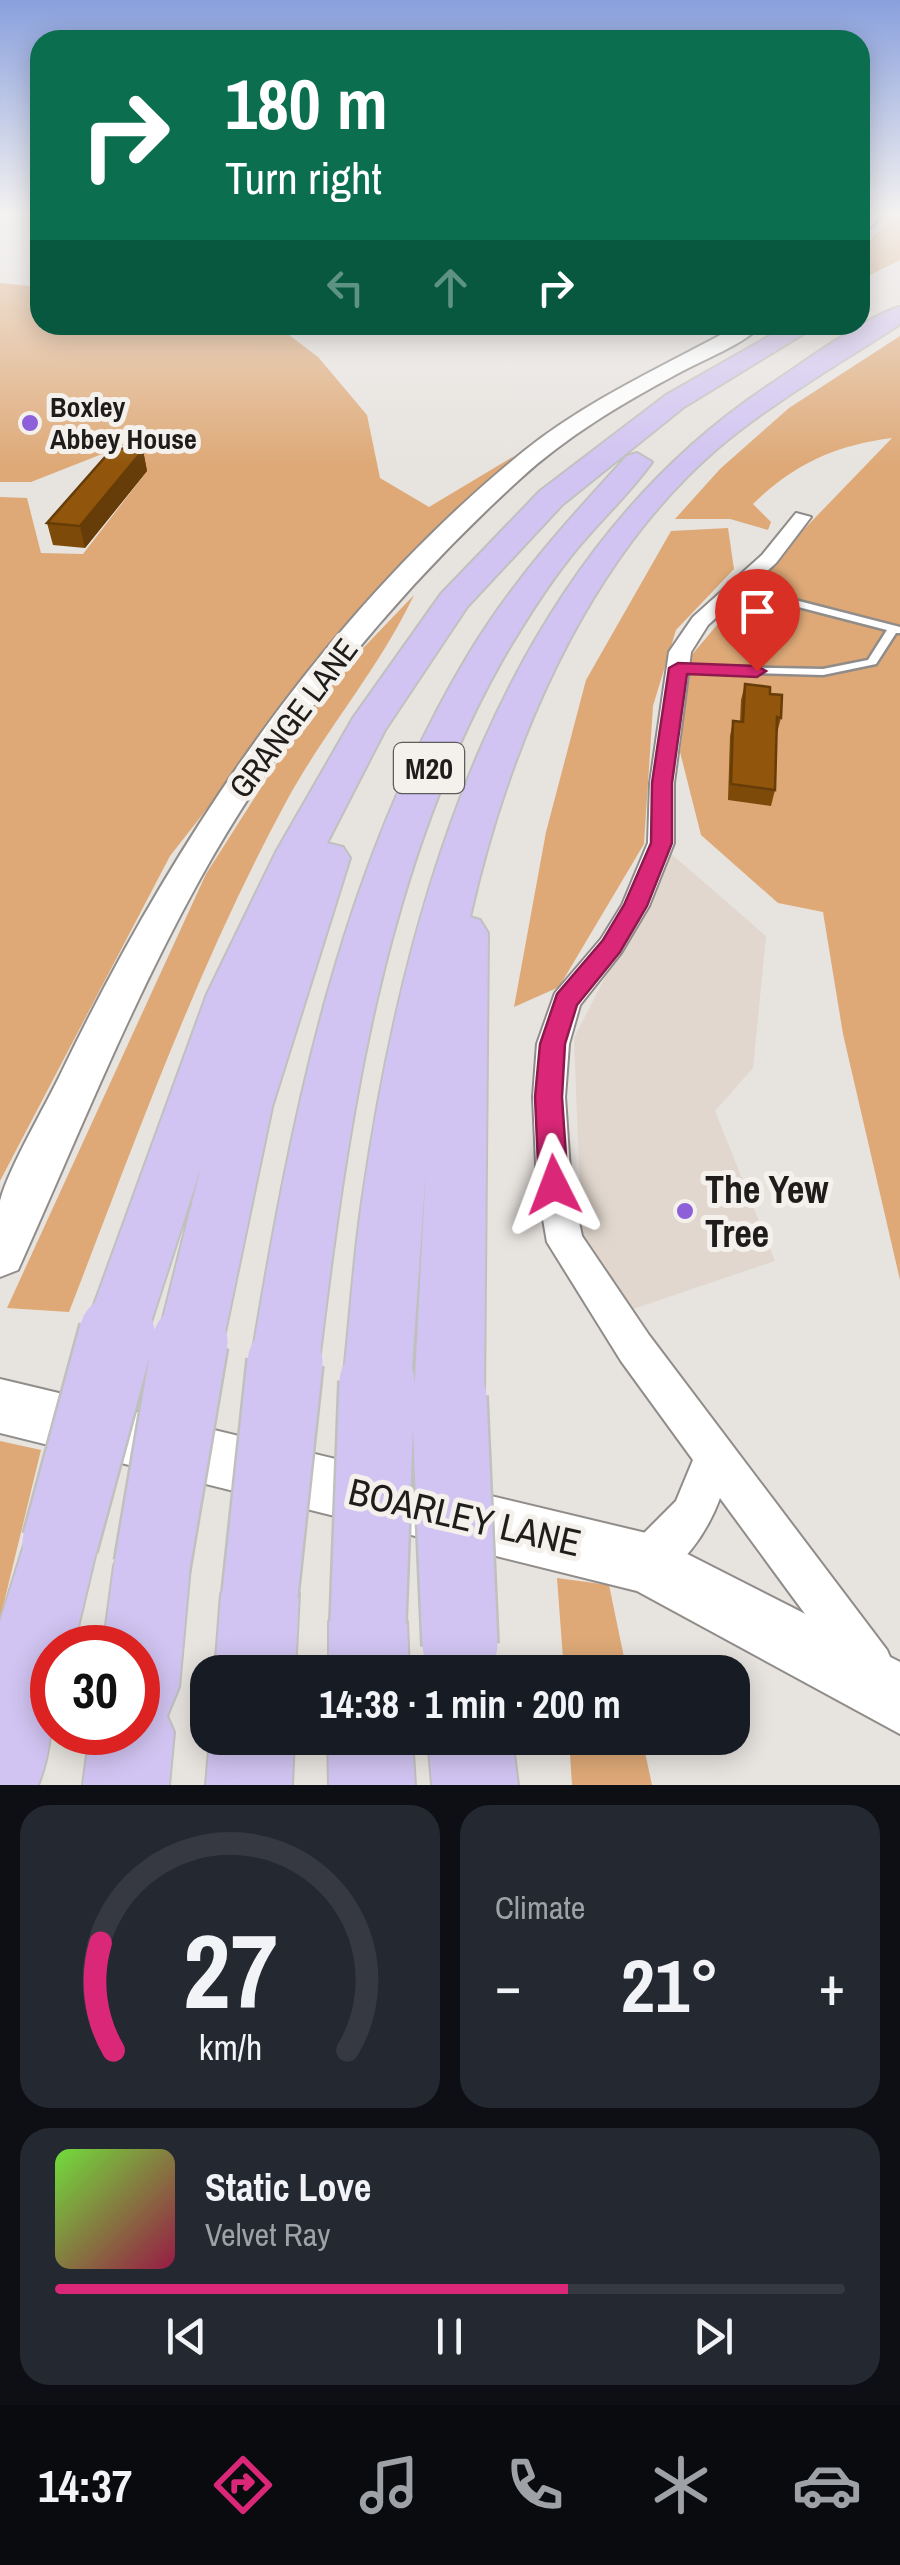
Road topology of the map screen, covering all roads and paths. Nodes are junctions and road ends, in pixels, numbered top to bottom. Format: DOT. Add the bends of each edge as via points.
graph roads {
  1 [pos="900,314"];
  2 [pos="870,334"];
  3 [pos="762,335"];
  4 [pos="768,335"];
  5 [pos="818,335"];
  6 [pos="868,335"];
  7 [pos="802,517"];
  8 [pos="724,598"];
  9 [pos="896,630"];
  10 [pos="678,668"];
  11 [pos="394,694"];
  12 [pos="465,854"];
  13 [pos="0,1254"];
  14 [pos="0,1406"];
  15 [pos="716,1456"];
  16 [pos="646,1563"];
  17 [pos="145,1625"];
  18 [pos="368,1647"];
  19 [pos="256,1655"];
  20 [pos="461,1655"];
  21 [pos="895,1696"];
  22 [pos="129,1755"];
  23 [pos="251,1755"];
  24 [pos="371,1755"];
  25 [pos="472,1755"];
  26 [pos="0,1774"];
  27 [pos="126,1785"];
  28 [pos="249,1785"];
  29 [pos="372,1785"];
  30 [pos="475,1785"];
  1 -- 2 [label="highway, M20"];
  3 -- 13 [label="street, GRANGE LANE" via="632,387 548,444 442,542 284,722 210,831 145,947"];
  4 -- 11 [label="highway, M20" via="551,498 454,602"];
  5 -- 19 [label="highway, M20, bridge" via="651,448 555,550 474,673 418,790 330,1080 285,1362"];
  6 -- 12 [label="highway, M20" via="722,432 681,467 601,561 528,688"];
  7 -- 8 [label="street" via="769,559"];
  8 -- 9 [label="lane" via="784,600"];
  8 -- 10 [label="street" via="700,621"];
  9 -- 10 [label="lane" via="872,662 842,670"];
  10 -- 15 [label="street" via="662,783 662,843 611,946 566,1001 552,1044 548,1097 565,1242"];
  11 -- 17 [label="highway, M20, bridge" via="385,732 308,905 244,1107 190,1342"];
  11 -- 26 [label="highway, M20, bridge" via="349,757 258,935 205,1067 119,1327"];
  12 -- 18 [label="highway, M20, bridge" via="426,996 392,1201 377,1382"];
  12 -- 20 [label="highway, M20, bridge" via="449,1398"];
  14 -- 16 [label="street, BOARLEY LANE"];
  15 -- 16 [label="street" via="692,1516"];
  15 -- 21 [label="street"];
  16 -- 21 [label="street, BOARLEY LANE"];
  22 -- 27 [label="highway"];
  23 -- 28 [label="highway"];
  24 -- 29 [label="highway"];
  25 -- 30 [label="highway"];
}
